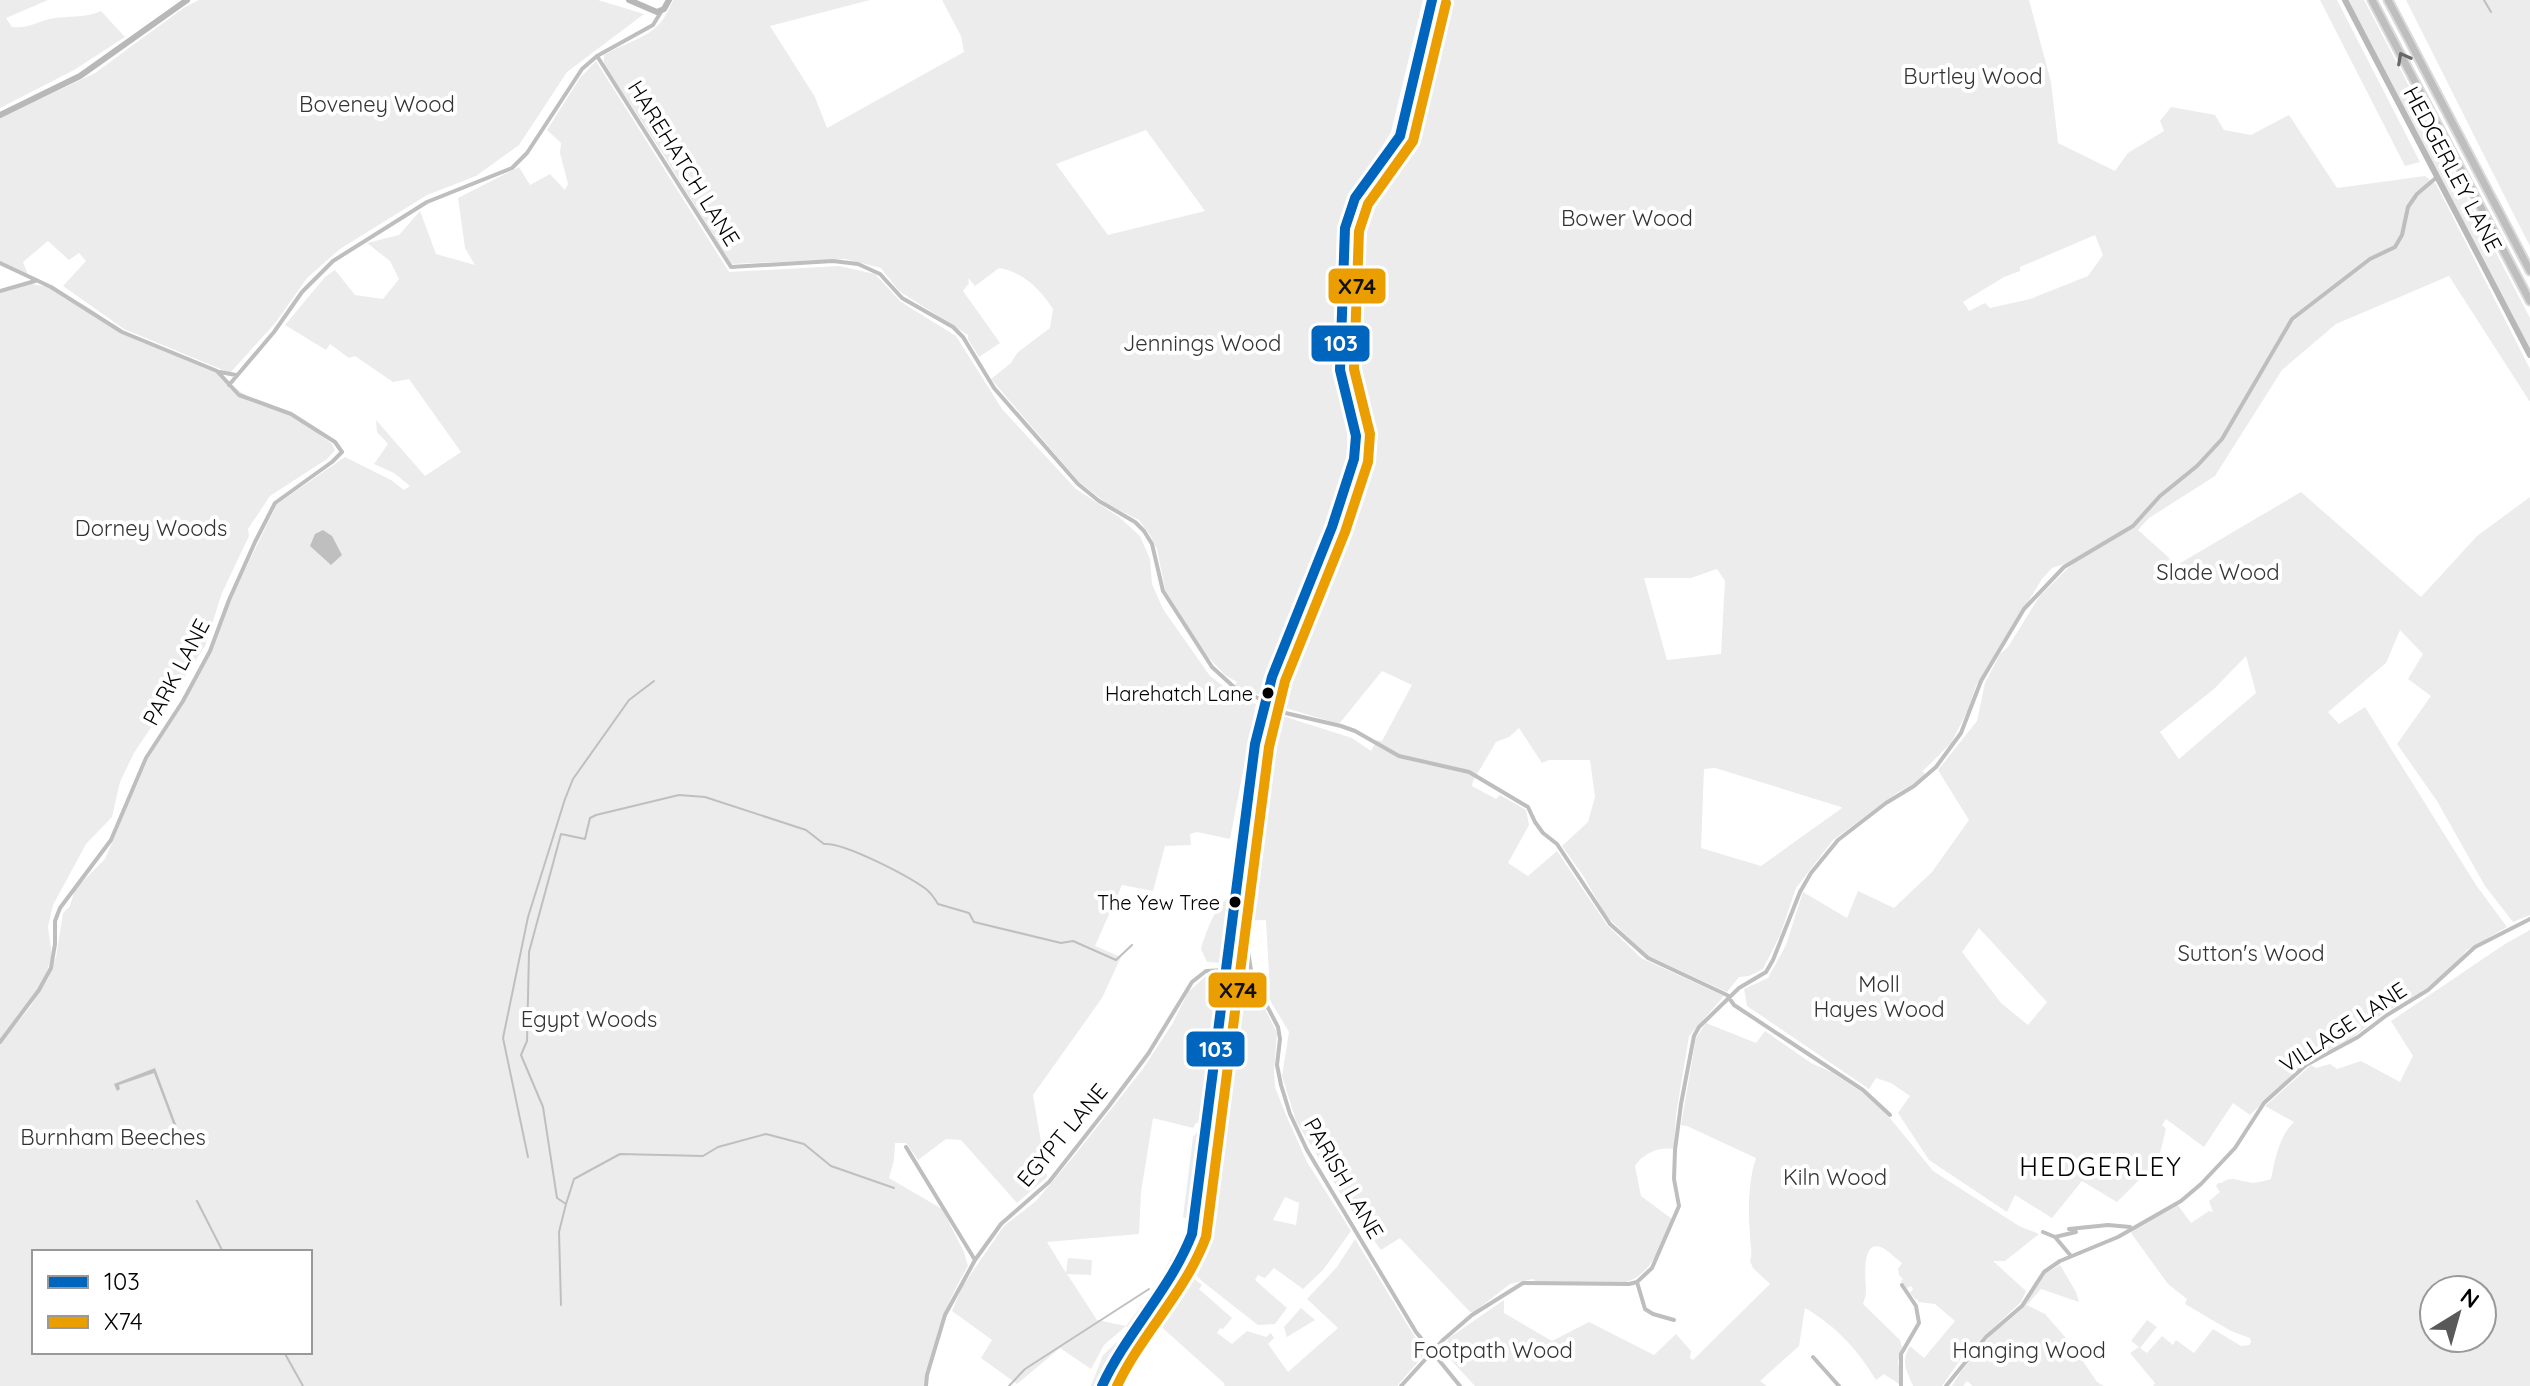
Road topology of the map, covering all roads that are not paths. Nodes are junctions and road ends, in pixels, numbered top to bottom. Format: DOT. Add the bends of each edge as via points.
graph roads {
  1 [pos="187,0"];
  2 [pos="629,0"];
  3 [pos="669,0"];
  4 [pos="1432,0"];
  5 [pos="2345,0"];
  6 [pos="2372,0"];
  7 [pos="2388,0"];
  8 [pos="661,11"];
  9 [pos="597,56"];
  10 [pos="0,115"];
  11 [pos="2437,177"];
  12 [pos="0,263"];
  13 [pos="2530,271"];
  14 [pos="35,281"];
  15 [pos="0,291"];
  16 [pos="2530,301"];
  17 [pos="2530,355"];
  18 [pos="217,371"];
  19 [pos="236,375"];
  20 [pos="229,385"];
  21 [pos="1265,704"];
  22 [pos="2530,919"];
  23 [pos="1231,929"];
  24 [pos="1226,970"];
  25 [pos="1730,997"];
  26 [pos="0,1042"];
  27 [pos="1890,1115"];
  28 [pos="906,1147"];
  29 [pos="2133,1227"];
  30 [pos="2069,1229"];
  31 [pos="2043,1232"];
  32 [pos="2076,1232"];
  33 [pos="2055,1237"];
  34 [pos="2071,1256"];
  35 [pos="975,1260"];
  36 [pos="1637,1282"];
  37 [pos="1902,1285"];
  38 [pos="1674,1320"];
  39 [pos="1432,1353"];
  40 [pos="1813,1357"];
  41 [pos="926,1386"];
  42 [pos="1102,1386"];
  43 [pos="1401,1386"];
  44 [pos="1460,1386"];
  45 [pos="1839,1386"];
  46 [pos="1901,1386"];
  47 [pos="1946,1386"];
  1 -- 10 [label="street" via="87,72"];
  2 -- 8 [label="street"];
  3 -- 8 [label="street"];
  4 -- 21 [label="main road" via="1400,136 1363,185 1345,228 1340,370 1356,436 1354,459"];
  5 -- 11 [label="street, HEDGERLEY LANE"];
  16 -- 6 [label="highway, one-way"];
  7 -- 13 [label="highway"];
  8 -- 9 [label="street" via="653,25"];
  9 -- 19 [label="street" via="574,79 512,168 427,202 333,261"];
  9 -- 21 [label="street, HAREHATCH LANE" via="731,267 858,264 880,274 902,298 953,327 994,388 1078,484 1144,531 1163,591 1212,667 1235,688"];
  11 -- 17 [label="street, HEDGERLEY LANE"];
  11 -- 25 [label="street" via="2408,207 2395,247 2370,259 2292,319 2222,439 2197,466 2133,526 2064,567 2041,589 1987,670 1953,746 1922,780 1838,840 1800,892 1766,972"];
  12 -- 14 [label="street"];
  14 -- 15 [label="street"];
  14 -- 18 [label="street" via="122,332"];
  18 -- 19 [label="street"];
  18 -- 20 [label="street"];
  19 -- 20 [label="street"];
  20 -- 26 [label="street, PARK LANE" via="239,395 322,432 342,452 275,503 210,651 146,758 111,840 60,908 51,968"];
  21 -- 23 [label="main road" via="1248,788"];
  21 -- 25 [label="street" via="1355,731 1399,756 1469,772 1509,795 1528,807 1543,833 1557,844 1610,924 1648,958"];
  22 -- 29 [label="street, VILLAGE LANE" via="2475,947 2428,990 2306,1065 2264,1103 2235,1148 2201,1184"];
  23 -- 24 [label="main road"];
  23 -- 39 [label="street, PARISH LANE" via="1246,937 1252,977 1278,1027 1277,1065 1290,1114 1307,1150"];
  24 -- 35 [label="street, EGYPT LANE" via="1206,971 1192,982 1109,1106 1049,1182 1001,1224"];
  24 -- 42 [label="main road" via="1192,1234 1169,1285 1119,1352"];
  25 -- 27 [label="street" via="1734,1005 1863,1090"];
  25 -- 36 [label="street" via="1694,1036 1675,1150 1679,1206 1652,1268"];
  28 -- 35 [label="street"];
  29 -- 30 [label="street"];
  29 -- 34 [label="street, VILLAGE LANE"];
  31 -- 33 [label="street"];
  32 -- 33 [label="street"];
  33 -- 34 [label="street"];
  34 -- 47 [label="street, VILLAGE LANE" via="2044,1272 2022,1306 1986,1337"];
  35 -- 41 [label="street, EGYPT LANE" via="945,1315"];
  36 -- 38 [label="street" via="1645,1309"];
  36 -- 39 [label="street" via="1523,1283 1472,1315"];
  37 -- 46 [label="street" via="1919,1323 1901,1354"];
  39 -- 43 [label="street"];
  39 -- 44 [label="street, PARISH LANE"];
  40 -- 45 [label="street"];
}
